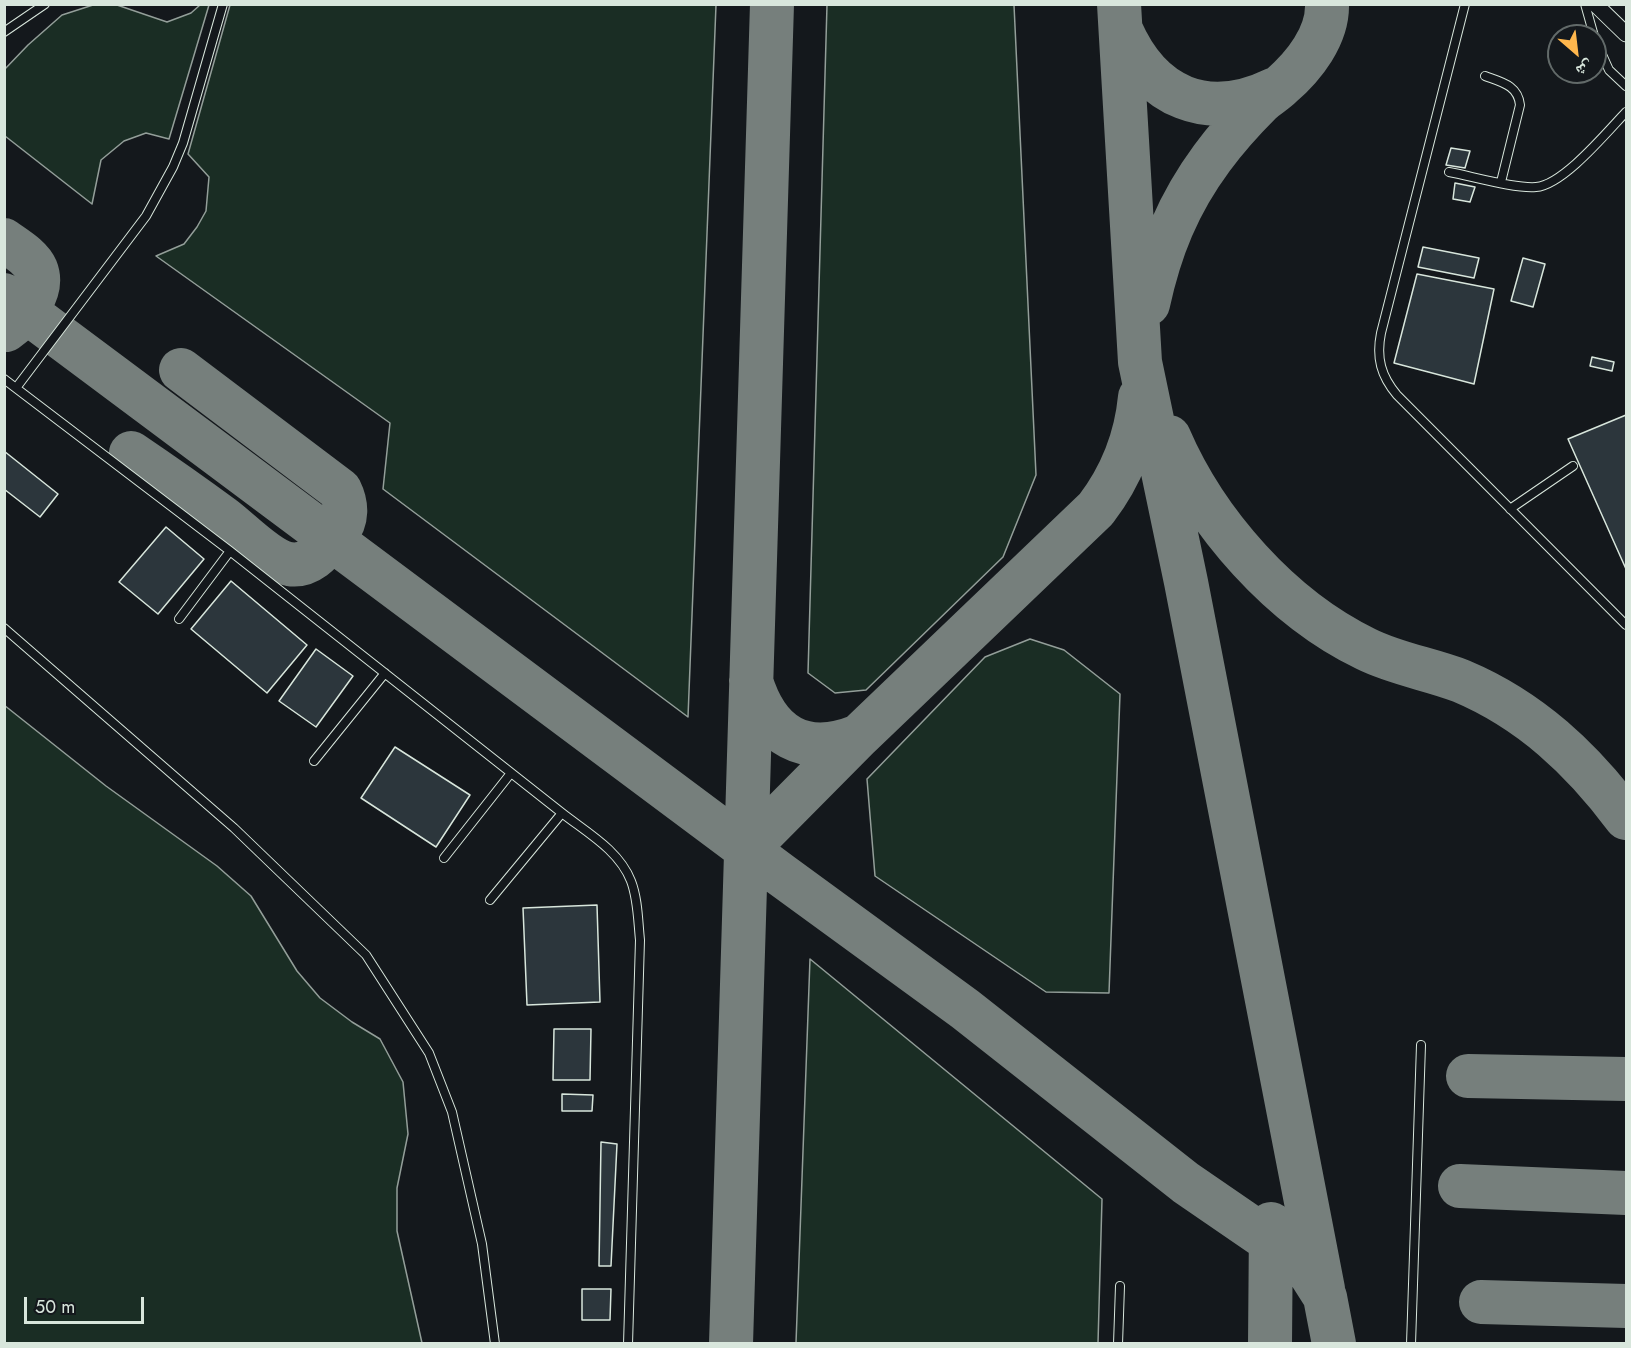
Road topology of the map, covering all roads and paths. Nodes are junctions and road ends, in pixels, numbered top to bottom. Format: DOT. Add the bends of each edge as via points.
graph roads {
  1 [pos="45,4"];
  2 [pos="223,4"];
  3 [pos="1465,4"];
  4 [pos="1585,4"];
  5 [pos="1595,4"];
  6 [pos="1590,24"];
  7 [pos="4,32"];
  8 [pos="1626,34"];
  9 [pos="1607,66"];
  10 [pos="1485,76"];
  11 [pos="1626,86"];
  12 [pos="1626,112"];
  13 [pos="1449,172"];
  14 [pos="1501,182"];
  15 [pos="4,379"];
  16 [pos="16,388"];
  17 [pos="1573,466"];
  18 [pos="1510,508"];
  19 [pos="230,551"];
  20 [pos="179,619"];
  21 [pos="1626,625"];
  22 [pos="4,628"];
  23 [pos="385,673"];
  24 [pos="314,761"];
  25 [pos="512,773"];
  26 [pos="562,813"];
  27 [pos="444,858"];
  28 [pos="490,900"];
  29 [pos="1421,1045"];
  30 [pos="1120,1286"];
  31 [pos="495,1344"];
  32 [pos="628,1344"];
  33 [pos="1118,1344"];
  34 [pos="1411,1344"];
  1 -- 7 [label="lane"];
  2 -- 16 [label="lane" via="183,143 161,192"];
  3 -- 18 [label="lane" via="1381,333 1379,360 1396,395"];
  4 -- 6 [label="lane"];
  5 -- 8 [label="street"];
  9 -- 11 [label="lane"];
  10 -- 14 [label="lane" via="1512,88 1520,105"];
  12 -- 14 [label="lane" via="1553,182 1536,187"];
  13 -- 14 [label="lane"];
  15 -- 16 [label="lane"];
  16 -- 19 [label="lane"];
  17 -- 18 [label="lane"];
  18 -- 21 [label="lane"];
  19 -- 20 [label="lane"];
  19 -- 23 [label="lane"];
  22 -- 31 [label="lane" via="234,828 366,955 429,1053 452,1112 482,1244"];
  23 -- 24 [label="lane"];
  23 -- 25 [label="lane"];
  25 -- 26 [label="lane"];
  25 -- 27 [label="lane"];
  26 -- 28 [label="lane"];
  26 -- 32 [label="lane" via="620,860 635,894 640,940"];
  29 -- 34 [label="lane"];
  30 -- 33 [label="lane"];
}
